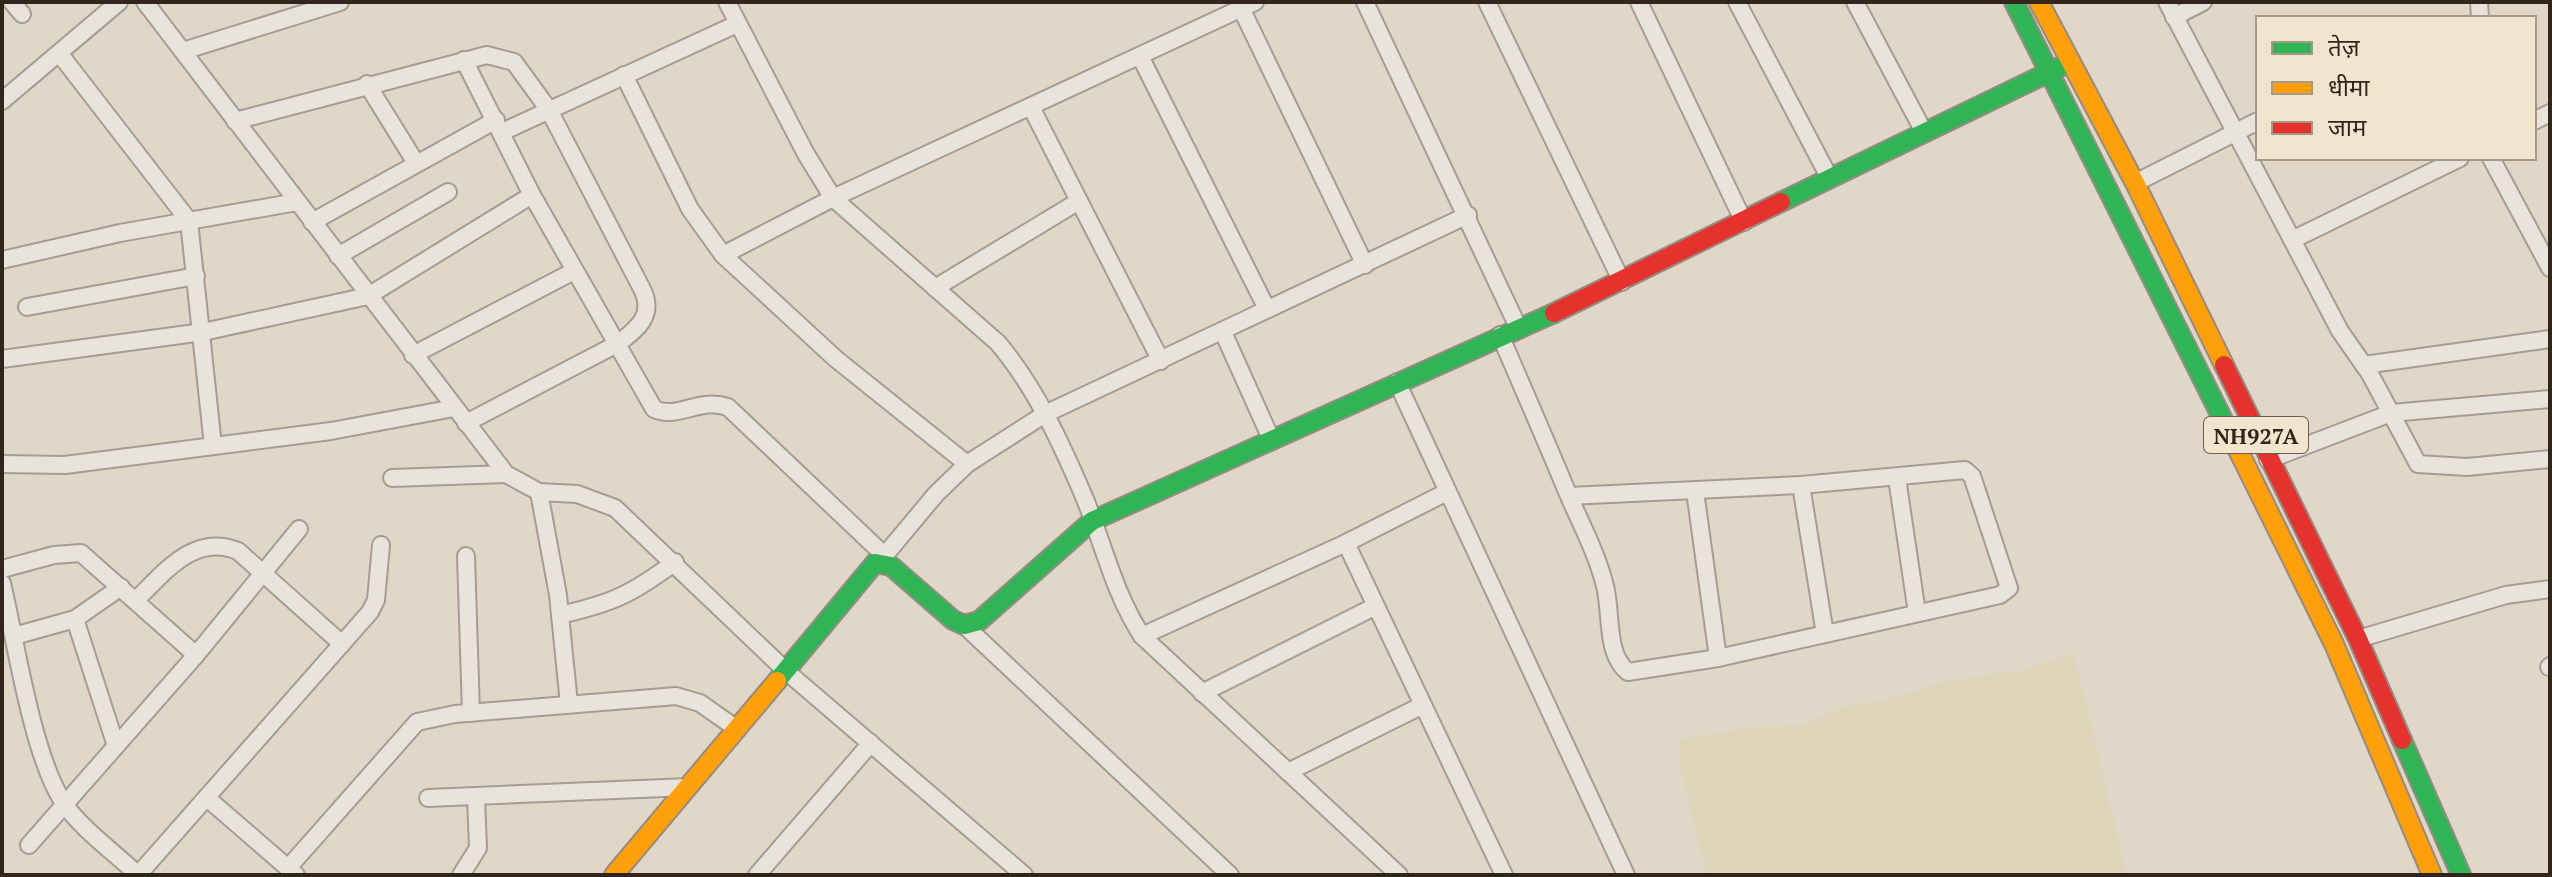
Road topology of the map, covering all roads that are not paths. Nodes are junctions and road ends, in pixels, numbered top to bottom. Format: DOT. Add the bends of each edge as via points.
graph roads {
  1 [pos="119,2"];
  2 [pos="145,2"];
  3 [pos="340,2"];
  4 [pos="727,2"];
  5 [pos="1365,2"];
  6 [pos="1487,2"];
  7 [pos="1639,2"];
  8 [pos="1737,2"];
  9 [pos="1855,2"];
  10 [pos="2014,2"];
  11 [pos="2039,2"];
  12 [pos="2203,2"];
  13 [pos="1248,5"];
  14 [pos="2171,9"];
  15 [pos="737,24"];
  16 [pos="183,51"];
  17 [pos="59,53"];
  18 [pos="1140,56"];
  19 [pos="464,60"];
  20 [pos="2071,62"];
  21 [pos="2051,71"];
  22 [pos="624,75"];
  23 [pos="367,84"];
  24 [pos="2,101"];
  25 [pos="1031,107"];
  26 [pos="549,110"];
  27 [pos="235,121"];
  28 [pos="2256,122"];
  29 [pos="499,126"];
  30 [pos="1924,132"];
  31 [pos="2234,133"];
  32 [pos="2456,160"];
  33 [pos="2492,160"];
  34 [pos="416,163"];
  35 [pos="1829,177"];
  36 [pos="2135,183"];
  37 [pos="448,192"];
  38 [pos="532,195"];
  39 [pos="833,198"];
  40 [pos="1079,201"];
  41 [pos="297,202"];
  42 [pos="1468,215"];
  43 [pos="189,221"];
  44 [pos="312,222"];
  45 [pos="1744,222"];
  46 [pos="2292,240"];
  47 [pos="723,255"];
  48 [pos="338,256"];
  49 [pos="2,260"];
  50 [pos="1365,265"];
  51 [pos="2550,268"];
  52 [pos="574,271"];
  53 [pos="196,276"];
  54 [pos="1622,282"];
  55 [pos="935,288"];
  56 [pos="368,296"];
  57 [pos="27,307"];
  58 [pos="1267,309"];
  59 [pos="1518,327"];
  60 [pos="203,332"];
  61 [pos="1223,332"];
  62 [pos="1500,335"];
  63 [pos="2550,339"];
  64 [pos="619,343"];
  65 [pos="413,355"];
  66 [pos="2,359"];
  67 [pos="1161,361"];
  68 [pos="2364,365"];
  69 [pos="1397,382"];
  70 [pos="2550,399"];
  71 [pos="454,408"];
  72 [pos="2391,413"];
  73 [pos="1045,414"];
  74 [pos="466,423"];
  75 [pos="1272,441"];
  76 [pos="213,446"];
  77 [pos="2550,459"];
  78 [pos="2268,460"];
  79 [pos="2,464"];
  80 [pos="967,464"];
  81 [pos="506,474"];
  82 [pos="392,478"];
  83 [pos="1897,478"];
  84 [pos="1801,485"];
  85 [pos="1695,491"];
  86 [pos="539,492"];
  87 [pos="1447,492"];
  88 [pos="1569,496"];
  89 [pos="1092,521"];
  90 [pos="299,529"];
  91 [pos="1346,543"];
  92 [pos="381,545"];
  93 [pos="466,556"];
  94 [pos="882,558"];
  95 [pos="675,562"];
  96 [pos="2,569"];
  97 [pos="262,575"];
  98 [pos="2,583"];
  99 [pos="121,587"];
  100 [pos="2550,589"];
  101 [pos="136,600"];
  102 [pos="1374,607"];
  103 [pos="1917,613"];
  104 [pos="560,615"];
  105 [pos="75,619"];
  106 [pos="964,625"];
  107 [pos="1825,634"];
  108 [pos="14,636"];
  109 [pos="1142,636"];
  110 [pos="2358,639"];
  111 [pos="342,644"];
  112 [pos="196,655"];
  113 [pos="1718,658"];
  114 [pos="786,671"];
  115 [pos="1202,693"];
  116 [pos="569,704"];
  117 [pos="1421,706"];
  118 [pos="471,713"];
  119 [pos="737,729"];
  120 [pos="871,743"];
  121 [pos="116,746"];
  122 [pos="1288,772"];
  123 [pos="688,787"];
  124 [pos="207,798"];
  125 [pos="428,798"];
  126 [pos="476,798"];
  127 [pos="65,804"];
  128 [pos="29,845"];
  129 [pos="292,871"];
  130 [pos="762,873"];
  131 [pos="1015,873"];
  132 [pos="138,875"];
  133 [pos="461,875"];
  134 [pos="614,875"];
  135 [pos="1230,875"];
  136 [pos="1399,875"];
  137 [pos="1504,875"];
  138 [pos="1626,875"];
  139 [pos="2432,875"];
  140 [pos="2461,875"];
  1 -- 17 [label="street"];
  2 -- 16 [label="street"];
  3 -- 16 [label="street"];
  4 -- 15 [label="street"];
  5 -- 42 [label="street"];
  6 -- 54 [label="street"];
  7 -- 45 [label="street"];
  8 -- 35 [label="street"];
  9 -- 30 [label="street"];
  10 -- 21 [label="main road, NH927A"];
  11 -- 20 [label="main road, NH927A"];
  12 -- 14 [label="street"];
  13 -- 18 [label="street"];
  13 -- 50 [label="street"];
  14 -- 31 [label="street"];
  15 -- 22 [label="street"];
  15 -- 39 [label="street"];
  16 -- 27 [label="street"];
  17 -- 24 [label="street"];
  17 -- 43 [label="street"];
  18 -- 25 [label="street"];
  18 -- 58 [label="street"];
  19 -- 23 [label="street"];
  19 -- 26 [label="street" via="487,55 514,62"];
  19 -- 29 [label="street"];
  20 -- 21 [label="main road"];
  20 -- 36 [label="main road, NH927A"];
  21 -- 30 [label="main road"];
  21 -- 139 [label="main road, NH927A" via="2334,644"];
  22 -- 26 [label="street"];
  22 -- 47 [label="street" via="690,209"];
  23 -- 27 [label="street"];
  23 -- 34 [label="street"];
  25 -- 39 [label="street"];
  25 -- 40 [label="street"];
  26 -- 29 [label="street"];
  26 -- 64 [label="street" via="648,301 639,327"];
  27 -- 41 [label="street"];
  28 -- 31 [label="street"];
  29 -- 34 [label="street"];
  29 -- 38 [label="street"];
  30 -- 35 [label="main road"];
  31 -- 36 [label="street"];
  31 -- 46 [label="street"];
  32 -- 46 [label="street"];
  33 -- 51 [label="street"];
  34 -- 44 [label="street"];
  35 -- 45 [label="main road"];
  36 -- 78 [label="main road, NH927A"];
  37 -- 48 [label="street"];
  38 -- 52 [label="street"];
  38 -- 56 [label="street"];
  39 -- 47 [label="street"];
  39 -- 55 [label="street"];
  40 -- 55 [label="street"];
  40 -- 67 [label="street"];
  41 -- 43 [label="street"];
  41 -- 44 [label="street"];
  42 -- 50 [label="street"];
  42 -- 59 [label="street"];
  43 -- 49 [label="street"];
  43 -- 53 [label="street"];
  44 -- 48 [label="street"];
  45 -- 54 [label="main road"];
  46 -- 68 [label="street"];
  47 -- 80 [label="street" via="836,359"];
  48 -- 56 [label="street"];
  50 -- 58 [label="street"];
  52 -- 64 [label="street"];
  52 -- 65 [label="street"];
  53 -- 57 [label="street"];
  53 -- 60 [label="street"];
  54 -- 59 [label="main road"];
  55 -- 73 [label="street" via="998,343 1021,370"];
  56 -- 60 [label="street"];
  56 -- 65 [label="street"];
  58 -- 61 [label="street"];
  59 -- 62 [label="main road"];
  60 -- 66 [label="street"];
  60 -- 76 [label="street"];
  61 -- 67 [label="street"];
  61 -- 75 [label="street"];
  62 -- 69 [label="main road"];
  62 -- 88 [label="street"];
  63 -- 68 [label="street"];
  64 -- 74 [label="street"];
  64 -- 94 [label="street" via="654,409 676,412 704,402 728,407"];
  65 -- 71 [label="street"];
  67 -- 73 [label="street"];
  68 -- 72 [label="street"];
  69 -- 75 [label="main road"];
  69 -- 87 [label="street"];
  70 -- 72 [label="street"];
  71 -- 74 [label="street"];
  71 -- 76 [label="street"];
  72 -- 77 [label="street" via="2418,464 2467,467"];
  72 -- 78 [label="street"];
  73 -- 80 [label="street"];
  73 -- 89 [label="street"];
  74 -- 81 [label="street"];
  75 -- 89 [label="main road"];
  76 -- 79 [label="street" via="65,465"];
  78 -- 110 [label="main road, NH927A"];
  80 -- 94 [label="street"];
  81 -- 82 [label="street"];
  81 -- 86 [label="street"];
  83 -- 84 [label="street"];
  83 -- 103 [label="street"];
  83 -- 103 [label="street" via="1968,472 2009,583 2008,592 2000,595"];
  84 -- 85 [label="street"];
  84 -- 107 [label="street"];
  85 -- 88 [label="street"];
  85 -- 113 [label="street"];
  86 -- 95 [label="street" via="577,494 615,508"];
  86 -- 104 [label="street"];
  87 -- 91 [label="street"];
  87 -- 138 [label="street"];
  88 -- 113 [label="street" via="1605,585 1618,664 1628,672 1643,672"];
  89 -- 106 [label="main road" via="990,614"];
  89 -- 109 [label="street" via="1125,609"];
  90 -- 97 [label="street"];
  91 -- 102 [label="street"];
  91 -- 109 [label="street"];
  92 -- 111 [label="street" via="376,600"];
  93 -- 118 [label="street"];
  94 -- 106 [label="main road"];
  94 -- 114 [label="main road"];
  95 -- 104 [label="street" via="634,593"];
  95 -- 114 [label="street"];
  96 -- 99 [label="street" via="81,553"];
  97 -- 101 [label="street" via="238,551 221,544 186,552"];
  97 -- 111 [label="street"];
  97 -- 112 [label="street"];
  98 -- 108 [label="street"];
  99 -- 101 [label="street"];
  99 -- 105 [label="street"];
  100 -- 110 [label="street" via="2506,595"];
  101 -- 112 [label="street"];
  102 -- 115 [label="street"];
  102 -- 117 [label="street"];
  103 -- 107 [label="street"];
  104 -- 116 [label="street"];
  105 -- 108 [label="street"];
  105 -- 121 [label="street"];
  106 -- 135 [label="street"];
  107 -- 113 [label="street"];
  108 -- 127 [label="street" via="41,748"];
  109 -- 115 [label="street"];
  110 -- 140 [label="main road, NH927A"];
  111 -- 124 [label="street"];
  112 -- 121 [label="street"];
  114 -- 119 [label="main road"];
  114 -- 120 [label="street"];
  115 -- 122 [label="street"];
  116 -- 118 [label="street"];
  116 -- 119 [label="street" via="676,696 700,703"];
  117 -- 122 [label="street"];
  117 -- 137 [label="street"];
  118 -- 129 [label="street" via="431,717 406,731"];
  119 -- 123 [label="main road"];
  120 -- 130 [label="street"];
  120 -- 131 [label="street"];
  121 -- 127 [label="street"];
  122 -- 136 [label="street"];
  123 -- 126 [label="street"];
  123 -- 134 [label="main road"];
  124 -- 129 [label="street"];
  124 -- 132 [label="street"];
  125 -- 126 [label="street"];
  126 -- 133 [label="street" via="478,848"];
  127 -- 128 [label="street"];
  127 -- 132 [label="street"];
}
